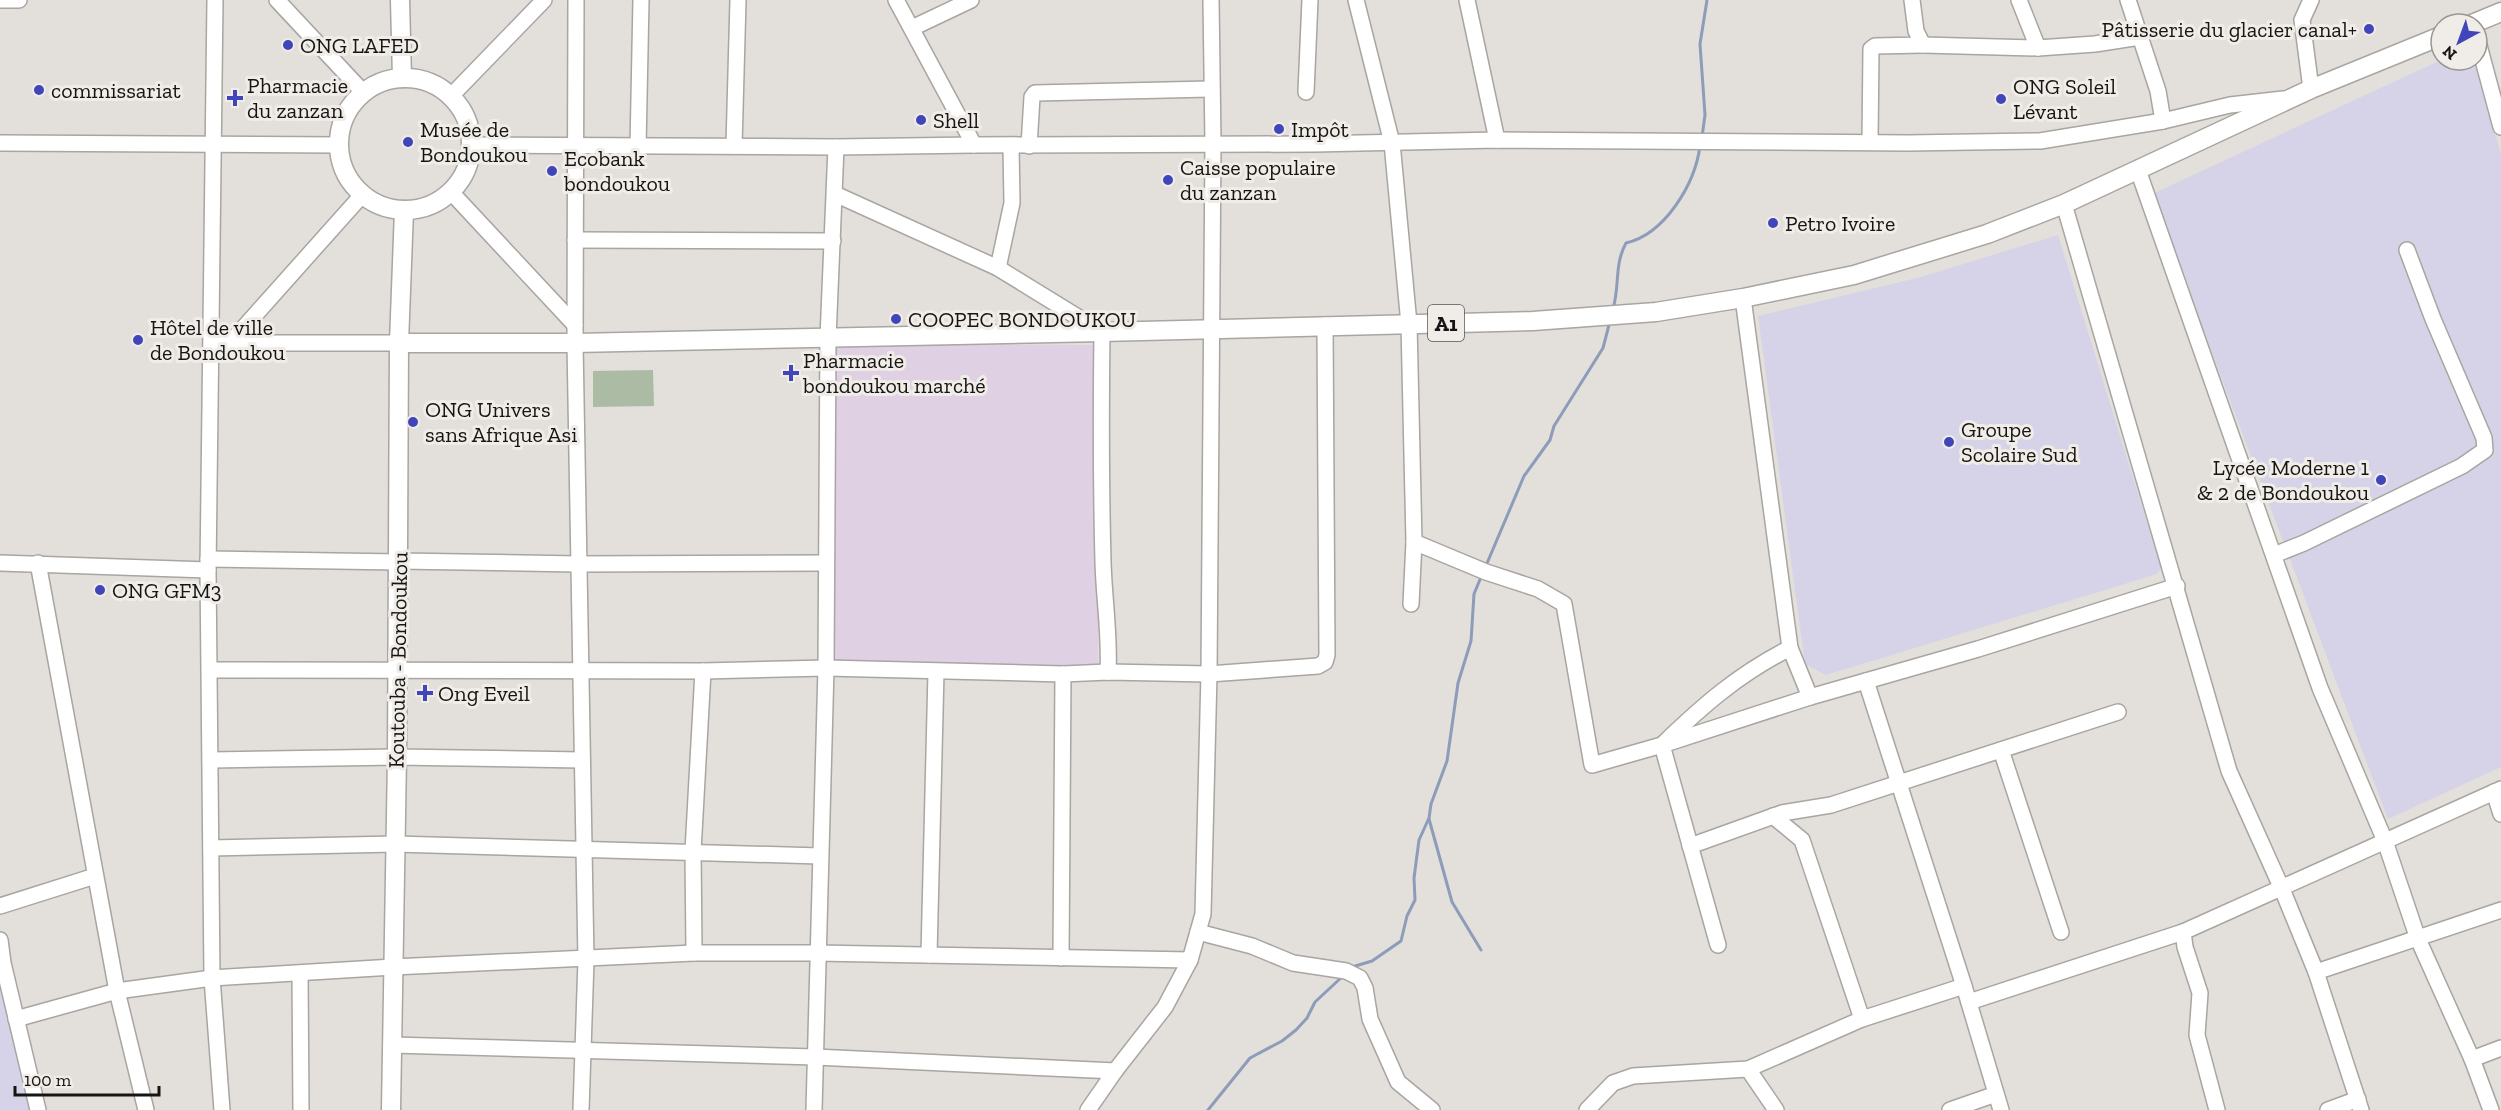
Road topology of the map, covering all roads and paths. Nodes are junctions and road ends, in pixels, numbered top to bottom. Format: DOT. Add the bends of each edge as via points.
graph roads {
  1 [pos="0,0"];
  2 [pos="19,0"];
  3 [pos="215,0"];
  4 [pos="277,0"];
  5 [pos="400,0"];
  6 [pos="544,0"];
  7 [pos="576,0"];
  8 [pos="641,0"];
  9 [pos="738,0"];
  10 [pos="896,0"];
  11 [pos="971,0"];
  12 [pos="1211,0"];
  13 [pos="1310,0"];
  14 [pos="1356,0"];
  15 [pos="1467,0"];
  16 [pos="1912,0"];
  17 [pos="2019,0"];
  18 [pos="2128,0"];
  19 [pos="2311,0"];
  20 [pos="912,28"];
  21 [pos="2140,37"];
  22 [pos="2429,41"];
  23 [pos="1923,45"];
  24 [pos="2038,48"];
  25 [pos="2486,72"];
  26 [pos="402,78"];
  27 [pos="1210,89"];
  28 [pos="2311,89"];
  29 [pos="363,92"];
  30 [pos="1306,92"];
  31 [pos="451,96"];
  32 [pos="2291,98"];
  33 [pos="2163,121"];
  34 [pos="2501,127"];
  35 [pos="1497,140"];
  36 [pos="1870,141"];
  37 [pos="0,143"];
  38 [pos="1213,143"];
  39 [pos="1392,143"];
  40 [pos="214,144"];
  41 [pos="974,144"];
  42 [pos="339,145"];
  43 [pos="472,145"];
  44 [pos="576,146"];
  45 [pos="734,146"];
  46 [pos="1011,146"];
  47 [pos="1029,146"];
  48 [pos="638,147"];
  49 [pos="836,147"];
  50 [pos="2138,170"];
  51 [pos="451,192"];
  52 [pos="363,194"];
  53 [pos="835,194"];
  54 [pos="2064,204"];
  55 [pos="404,210"];
  56 [pos="576,240"];
  57 [pos="833,241"];
  58 [pos="2408,250"];
  59 [pos="998,268"];
  60 [pos="1743,298"];
  61 [pos="1409,324"];
  62 [pos="575,325"];
  63 [pos="1325,325"];
  64 [pos="1210,329"];
  65 [pos="1102,332"];
  66 [pos="828,338"];
  67 [pos="212,343"];
  68 [pos="399,343"];
  69 [pos="575,343"];
  70 [pos="230,344"];
  71 [pos="1414,542"];
  72 [pos="2274,555"];
  73 [pos="399,561"];
  74 [pos="0,563"];
  75 [pos="38,563"];
  76 [pos="826,563"];
  77 [pos="578,564"];
  78 [pos="208,565"];
  79 [pos="2177,586"];
  80 [pos="1411,604"];
  81 [pos="1790,648"];
  82 [pos="826,668"];
  83 [pos="210,669"];
  84 [pos="398,671"];
  85 [pos="580,671"];
  86 [pos="703,671"];
  87 [pos="936,672"];
  88 [pos="1108,672"];
  89 [pos="1063,674"];
  90 [pos="1209,674"];
  91 [pos="1866,681"];
  92 [pos="1810,697"];
  93 [pos="2118,712"];
  94 [pos="1662,746"];
  95 [pos="2001,750"];
  96 [pos="398,757"];
  97 [pos="211,760"];
  98 [pos="582,760"];
  99 [pos="1899,782"];
  100 [pos="2498,790"];
  101 [pos="2501,814"];
  102 [pos="1773,816"];
  103 [pos="2385,841"];
  104 [pos="395,844"];
  105 [pos="1690,846"];
  106 [pos="211,848"];
  107 [pos="584,849"];
  108 [pos="693,851"];
  109 [pos="820,856"];
  110 [pos="95,876"];
  111 [pos="2282,889"];
  112 [pos="0,906"];
  113 [pos="2501,910"];
  114 [pos="1198,932"];
  115 [pos="2061,932"];
  116 [pos="2183,932"];
  117 [pos="2418,939"];
  118 [pos="0,940"];
  119 [pos="1718,945"];
  120 [pos="694,953"];
  121 [pos="817,953"];
  122 [pos="929,955"];
  123 [pos="1061,958"];
  124 [pos="586,960"];
  125 [pos="1190,960"];
  126 [pos="393,968"];
  127 [pos="2316,972"];
  128 [pos="300,973"];
  129 [pos="212,978"];
  130 [pos="1964,986"];
  131 [pos="117,991"];
  132 [pos="1969,1002"];
  133 [pos="16,1019"];
  134 [pos="1862,1019"];
  135 [pos="392,1045"];
  136 [pos="2501,1048"];
  137 [pos="581,1052"];
  138 [pos="815,1057"];
  139 [pos="2472,1059"];
  140 [pos="1748,1069"];
  141 [pos="1115,1071"];
  142 [pos="1996,1094"];
  143 [pos="2359,1104"];
  144 [pos="38,1110"];
  145 [pos="146,1110"];
  146 [pos="222,1110"];
  147 [pos="301,1110"];
  148 [pos="391,1110"];
  149 [pos="581,1110"];
  150 [pos="814,1110"];
  151 [pos="1088,1110"];
  152 [pos="1432,1110"];
  153 [pos="1587,1110"];
  154 [pos="1776,1110"];
  155 [pos="1950,1110"];
  156 [pos="2001,1110"];
  157 [pos="2217,1110"];
  158 [pos="2328,1110"];
  159 [pos="2491,1110"];
  1 -- 2 [label="street"];
  3 -- 40 [label="street"];
  4 -- 29 [label="street"];
  5 -- 26 [label="main road"];
  6 -- 31 [label="street"];
  7 -- 44 [label="street"];
  8 -- 48 [label="street"];
  9 -- 45 [label="street"];
  10 -- 20 [label="street"];
  11 -- 20 [label="street"];
  12 -- 27 [label="street"];
  13 -- 30 [label="street"];
  14 -- 39 [label="street"];
  15 -- 35 [label="street"];
  16 -- 23 [label="street" via="1916,31"];
  17 -- 24 [label="street"];
  18 -- 21 [label="street"];
  19 -- 28 [label="street" via="2302,20"];
  20 -- 41 [label="street"];
  21 -- 24 [label="street"];
  21 -- 33 [label="street" via="2158,91"];
  22 -- 28 [label="main road, A1"];
  23 -- 24 [label="street"];
  23 -- 36 [label="street" via="1871,49"];
  25 -- 34 [label="street"];
  26 -- 29 [label="main road" via="381,82"];
  26 -- 31 [label="main road" via="428,82"];
  27 -- 38 [label="street"];
  27 -- 47 [label="street" via="1035,93"];
  28 -- 32 [label="main road, A1"];
  29 -- 42 [label="main road" via="345,116"];
  31 -- 43 [label="main road" via="466,118"];
  32 -- 33 [label="street" via="2230,105"];
  32 -- 50 [label="main road, A1"];
  33 -- 36 [label="street" via="2040,141"];
  35 -- 36 [label="street"];
  35 -- 39 [label="street"];
  37 -- 40 [label="street"];
  38 -- 39 [label="street"];
  38 -- 47 [label="street"];
  38 -- 64 [label="street"];
  39 -- 61 [label="street"];
  40 -- 42 [label="street"];
  40 -- 67 [label="street"];
  41 -- 46 [label="street"];
  41 -- 49 [label="street"];
  42 -- 52 [label="main road" via="346,172"];
  43 -- 44 [label="street"];
  43 -- 51 [label="main road" via="466,171"];
  44 -- 48 [label="street"];
  44 -- 56 [label="street"];
  45 -- 48 [label="street"];
  45 -- 49 [label="street"];
  46 -- 47 [label="street"];
  46 -- 59 [label="street" via="1012,203"];
  49 -- 53 [label="street"];
  50 -- 54 [label="main road, A1"];
  50 -- 72 [label="street"];
  51 -- 55 [label="main road" via="429,206"];
  51 -- 62 [label="street"];
  52 -- 55 [label="main road" via="382,205"];
  52 -- 70 [label="street"];
  53 -- 57 [label="street"];
  53 -- 59 [label="street"];
  54 -- 60 [label="main road, A1" via="1921,256"];
  54 -- 79 [label="street"];
  55 -- 68 [label="main road, Koutouba - Bondoukou"];
  56 -- 57 [label="street"];
  56 -- 62 [label="street"];
  57 -- 66 [label="street"];
  58 -- 72 [label="street" via="2484,438 2485,450 2462,466"];
  59 -- 65 [label="street"];
  60 -- 61 [label="main road, A1" via="1602,317"];
  60 -- 81 [label="street"];
  61 -- 63 [label="main road, A1"];
  61 -- 71 [label="street"];
  62 -- 69 [label="street"];
  63 -- 64 [label="main road, A1"];
  63 -- 90 [label="street" via="1327,656 1318,666"];
  64 -- 65 [label="main road, A1"];
  64 -- 90 [label="street"];
  65 -- 66 [label="main road, A1"];
  65 -- 88 [label="street" via="1100,451"];
  66 -- 69 [label="main road, A1"];
  66 -- 76 [label="street"];
  67 -- 70 [label="street"];
  67 -- 78 [label="street"];
  68 -- 69 [label="main road, A1"];
  68 -- 70 [label="street"];
  68 -- 73 [label="main road, Koutouba - Bondoukou"];
  69 -- 77 [label="street"];
  71 -- 80 [label="street"];
  71 -- 94 [label="street" via="1538,589 1564,604 1592,765"];
  72 -- 103 [label="street" via="2320,688"];
  73 -- 77 [label="street"];
  73 -- 78 [label="street"];
  73 -- 84 [label="main road, Koutouba - Bondoukou"];
  74 -- 75 [label="street"];
  75 -- 78 [label="street"];
  75 -- 110 [label="street"];
  76 -- 77 [label="street"];
  76 -- 82 [label="street"];
  77 -- 85 [label="street"];
  78 -- 83 [label="street"];
  79 -- 91 [label="street"];
  79 -- 111 [label="street" via="2235,788"];
  81 -- 92 [label="street"];
  81 -- 94 [label="street" via="1732,681"];
  82 -- 86 [label="street"];
  82 -- 87 [label="street"];
  82 -- 109 [label="street"];
  83 -- 84 [label="street"];
  83 -- 97 [label="street"];
  84 -- 85 [label="street"];
  84 -- 96 [label="main road, Koutouba - Bondoukou"];
  85 -- 86 [label="street"];
  85 -- 98 [label="street"];
  86 -- 108 [label="street"];
  87 -- 89 [label="street"];
  87 -- 122 [label="street"];
  88 -- 89 [label="street"];
  88 -- 90 [label="street"];
  89 -- 123 [label="street"];
  90 -- 114 [label="street" via="1203,914"];
  91 -- 92 [label="street"];
  91 -- 99 [label="street"];
  92 -- 94 [label="street"];
  93 -- 95 [label="street"];
  94 -- 105 [label="street"];
  95 -- 99 [label="street"];
  95 -- 115 [label="street"];
  96 -- 97 [label="street"];
  96 -- 98 [label="street"];
  96 -- 104 [label="main road, Koutouba - Bondoukou"];
  97 -- 106 [label="street"];
  98 -- 107 [label="street"];
  99 -- 102 [label="street" via="1831,805"];
  99 -- 130 [label="street"];
  100 -- 101 [label="street"];
  100 -- 103 [label="street"];
  102 -- 105 [label="street"];
  102 -- 134 [label="street" via="1802,840"];
  103 -- 111 [label="street"];
  103 -- 117 [label="street"];
  104 -- 106 [label="street"];
  104 -- 107 [label="street"];
  104 -- 126 [label="main road, Koutouba - Bondoukou"];
  105 -- 119 [label="street"];
  106 -- 129 [label="street"];
  107 -- 108 [label="street"];
  107 -- 124 [label="street"];
  108 -- 109 [label="street"];
  108 -- 120 [label="street"];
  109 -- 121 [label="street"];
  110 -- 112 [label="street"];
  110 -- 131 [label="street"];
  111 -- 116 [label="street"];
  111 -- 127 [label="street"];
  113 -- 117 [label="street"];
  114 -- 125 [label="street"];
  114 -- 152 [label="street" via="1252,946 1293,963 1346,971 1360,978 1370,1019 1398,1082"];
  116 -- 132 [label="street"];
  116 -- 157 [label="street" via="2200,993 2197,1035"];
  117 -- 127 [label="street"];
  117 -- 139 [label="street"];
  118 -- 133 [label="street"];
  120 -- 121 [label="street"];
  120 -- 124 [label="street"];
  121 -- 122 [label="street"];
  121 -- 138 [label="street"];
  122 -- 123 [label="street"];
  123 -- 125 [label="street"];
  124 -- 126 [label="street"];
  124 -- 137 [label="street"];
  125 -- 141 [label="street" via="1165,1007"];
  126 -- 128 [label="street"];
  126 -- 135 [label="main road, Koutouba - Bondoukou"];
  127 -- 143 [label="street"];
  128 -- 129 [label="street"];
  128 -- 147 [label="street"];
  129 -- 131 [label="street"];
  129 -- 146 [label="street"];
  130 -- 132 [label="street"];
  130 -- 134 [label="street"];
  131 -- 133 [label="street"];
  131 -- 145 [label="street"];
  132 -- 142 [label="street"];
  133 -- 144 [label="street"];
  134 -- 140 [label="street"];
  135 -- 137 [label="street"];
  135 -- 148 [label="main road, Koutouba - Bondoukou"];
  136 -- 139 [label="street"];
  137 -- 138 [label="street"];
  137 -- 149 [label="street"];
  138 -- 141 [label="street"];
  138 -- 150 [label="street"];
  139 -- 159 [label="street"];
  140 -- 153 [label="street" via="1633,1076 1613,1083"];
  140 -- 154 [label="street"];
  141 -- 151 [label="street"];
  142 -- 155 [label="street"];
  142 -- 156 [label="street"];
  143 -- 158 [label="street"];
}
